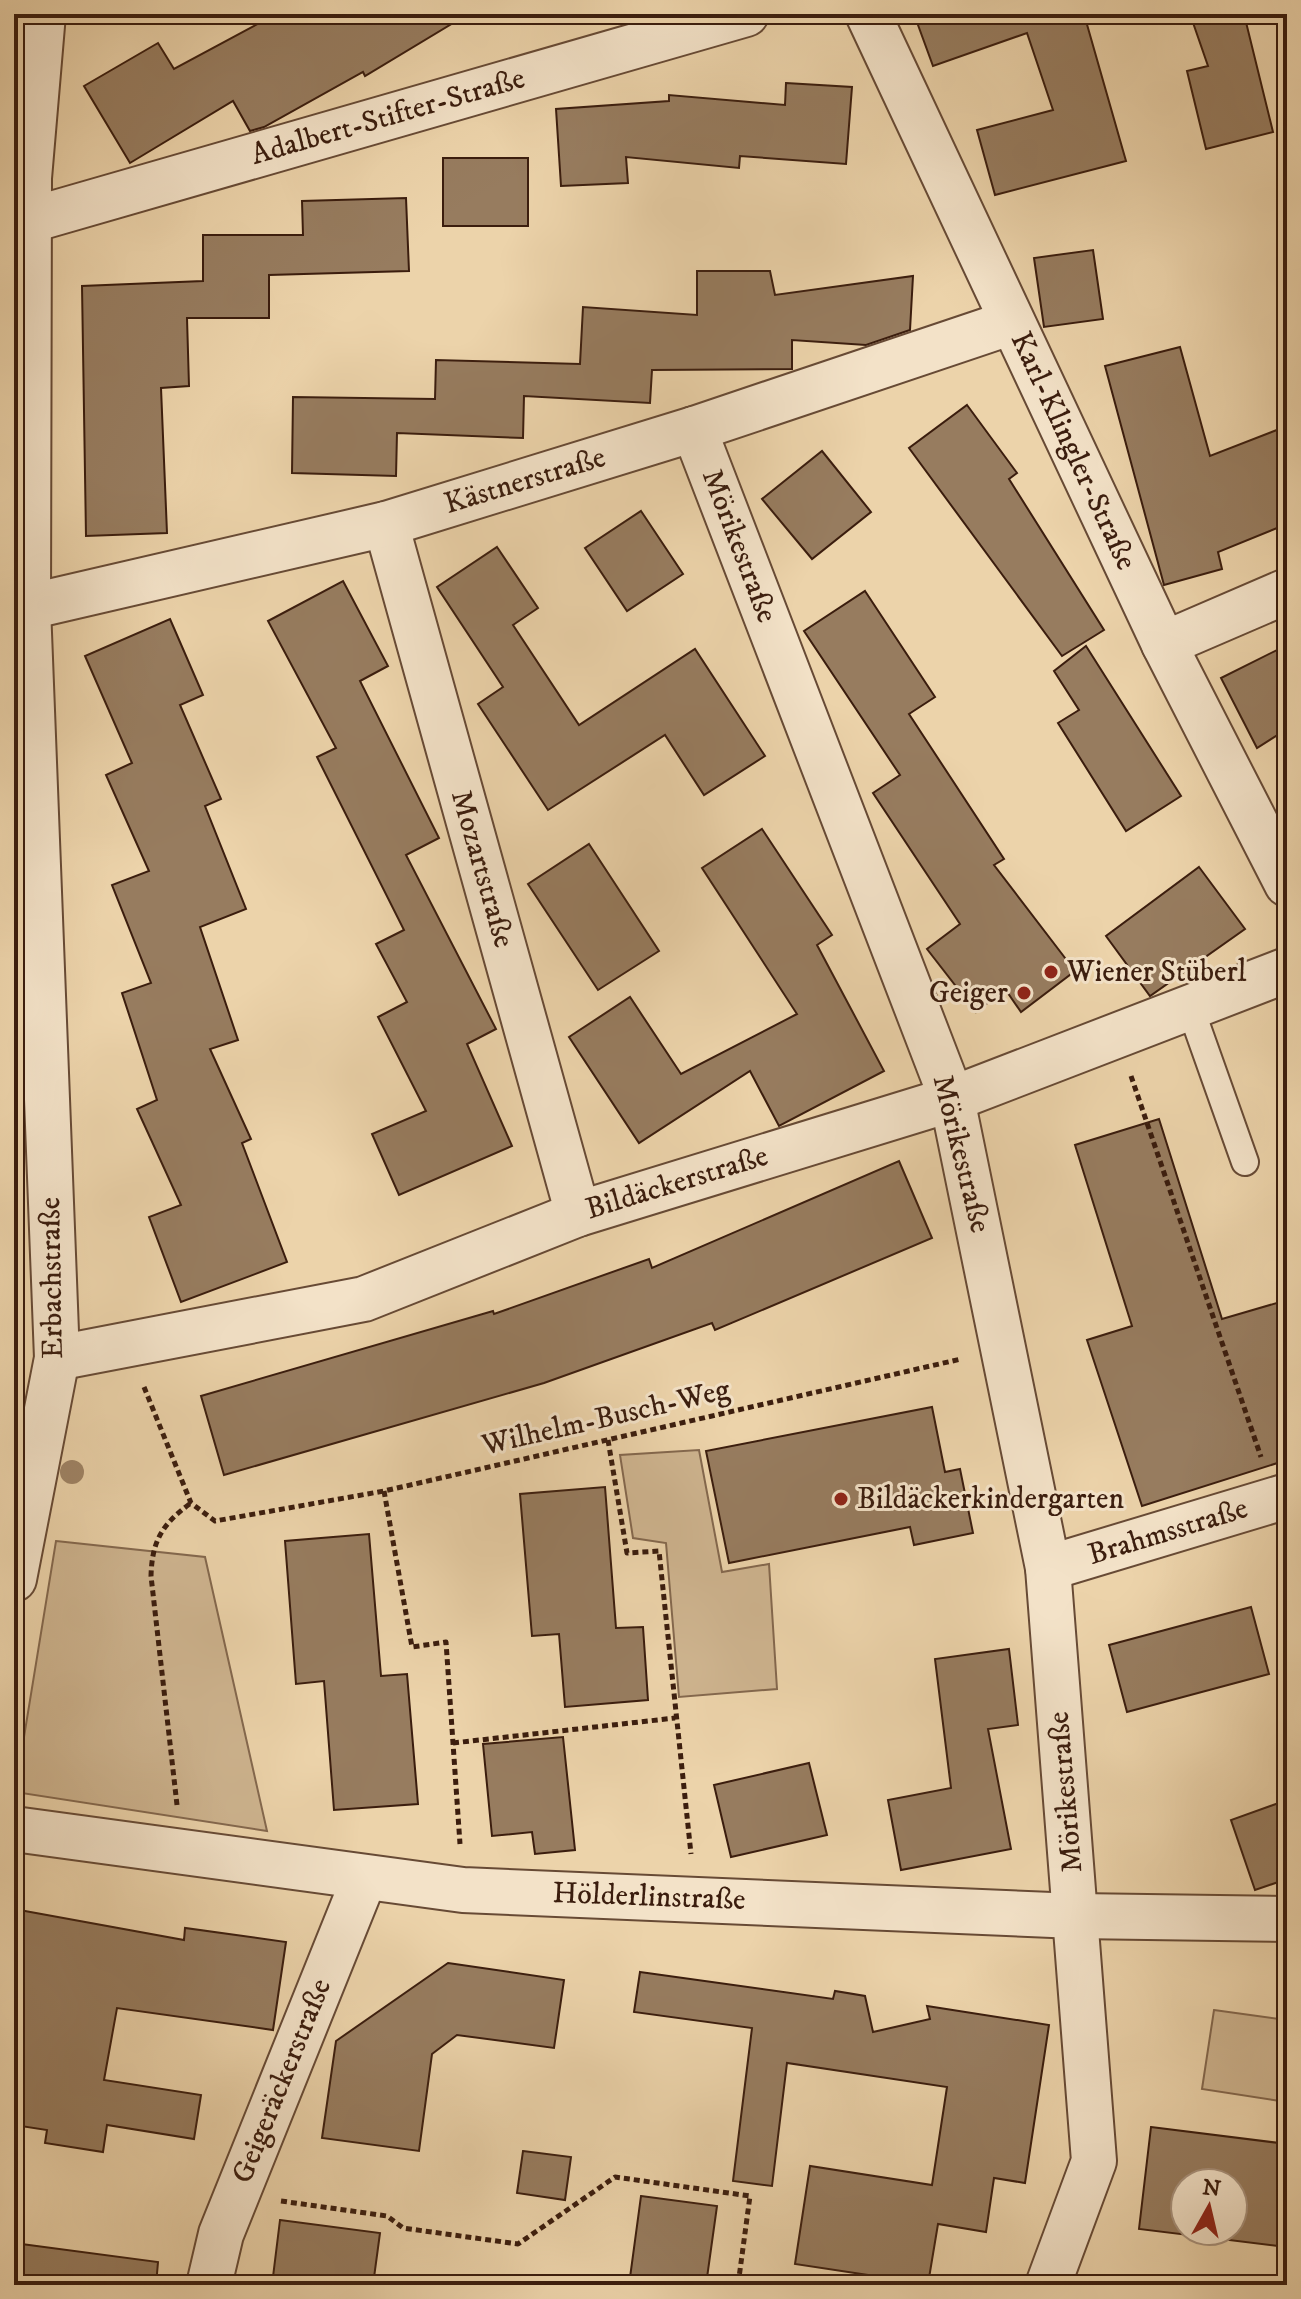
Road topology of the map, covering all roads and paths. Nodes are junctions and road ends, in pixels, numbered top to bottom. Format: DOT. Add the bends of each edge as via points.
graph roads {
  1 [pos="43,14"];
  2 [pos="746,14"];
  3 [pos="868,14"];
  4 [pos="22,178"];
  5 [pos="31,220"];
  6 [pos="1012,322"];
  7 [pos="694,429"];
  8 [pos="386,524"];
  9 [pos="1287,591"];
  10 [pos="28,607"];
  11 [pos="1164,644"];
  12 [pos="1287,884"];
  13 [pos="1287,970"];
  14 [pos="1190,1007"];
  15 [pos="1130,1072"];
  16 [pos="952,1099"];
  17 [pos="31,1140"];
  18 [pos="1245,1162"];
  19 [pos="578,1214"];
  20 [pos="128,1345"];
  21 [pos="1006,1349"];
  22 [pos="57,1358"];
  23 [pos="608,1440"];
  24 [pos="1275,1480"];
  25 [pos="384,1491"];
  26 [pos="191,1503"];
  27 [pos="1048,1568"];
  28 [pos="14,1579"];
  29 [pos="675,1718"];
  30 [pos="453,1743"];
  31 [pos="14,1829"];
  32 [pos="178,1851"];
  33 [pos="364,1879"];
  34 [pos="463,1890"];
  35 [pos="696,1899"];
  36 [pos="1076,1916"];
  37 [pos="1287,1919"];
  38 [pos="236,2195"];
  39 [pos="209,2285"];
  40 [pos="738,2285"];
  41 [pos="1048,2285"];
  1 -- 4 [label="street, Erbachstraße"];
  2 -- 5 [label="street, Adalbert-Stifter-Straße"];
  3 -- 6 [label="street, Karl-Klingler-Straße"];
  4 -- 5 [label="street, Erbachstraße"];
  5 -- 10 [label="street, Erbachstraße"];
  6 -- 7 [label="street, Kästnerstraße"];
  6 -- 11 [label="street, Karl-Klingler-Straße"];
  7 -- 8 [label="street, Kästnerstraße"];
  7 -- 16 [label="street, Mörikestraße"];
  8 -- 10 [label="street, Kästnerstraße"];
  8 -- 19 [label="street, Mozartstraße"];
  9 -- 11 [label="street"];
  10 -- 17 [label="street, Erbachstraße"];
  11 -- 12 [label="street, Karl-Klingler-Straße"];
  13 -- 14 [label="street, Bildäckerstraße"];
  14 -- 16 [label="street, Bildäckerstraße"];
  14 -- 18 [label="lane"];
  15 -- 24 [label="path"];
  16 -- 19 [label="street, Bildäckerstraße"];
  16 -- 21 [label="street, Mörikestraße"];
  17 -- 22 [label="street, Erbachstraße"];
  19 -- 20 [label="street, Bildäckerstraße" via="364,1299"];
  20 -- 22 [label="street, Bildäckerstraße"];
  20 -- 26 [label="path"];
  21 -- 23 [label="path, Wilhelm-Busch-Weg"];
  21 -- 27 [label="street, Mörikestraße"];
  22 -- 28 [label="street, Erbachstraße"];
  23 -- 25 [label="path, Wilhelm-Busch-Weg"];
  23 -- 29 [label="path" via="627,1553 659,1551"];
  24 -- 27 [label="street, Brahmsstraße"];
  25 -- 26 [label="path, Wilhelm-Busch-Weg" via="215,1521"];
  25 -- 30 [label="path" via="412,1647 446,1642"];
  26 -- 32 [label="path" via="173,1516 152,1549 151,1562 177,1796"];
  27 -- 36 [label="street, Mörikestraße"];
  29 -- 30 [label="path"];
  29 -- 35 [label="path"];
  30 -- 34 [label="path"];
  31 -- 32 [label="street, Hölderlinstraße"];
  32 -- 33 [label="street, Hölderlinstraße"];
  33 -- 34 [label="street, Hölderlinstraße"];
  33 -- 38 [label="street, Geigeräckerstraße"];
  34 -- 35 [label="street, Hölderlinstraße"];
  35 -- 36 [label="street, Hölderlinstraße"];
  36 -- 37 [label="street, Hölderlinstraße"];
  36 -- 41 [label="street" via="1094,2161"];
  38 -- 39 [label="street, Geigeräckerstraße"];
  38 -- 40 [label="path" via="387,2216 403,2228 518,2244 615,2177 750,2196"];
}
